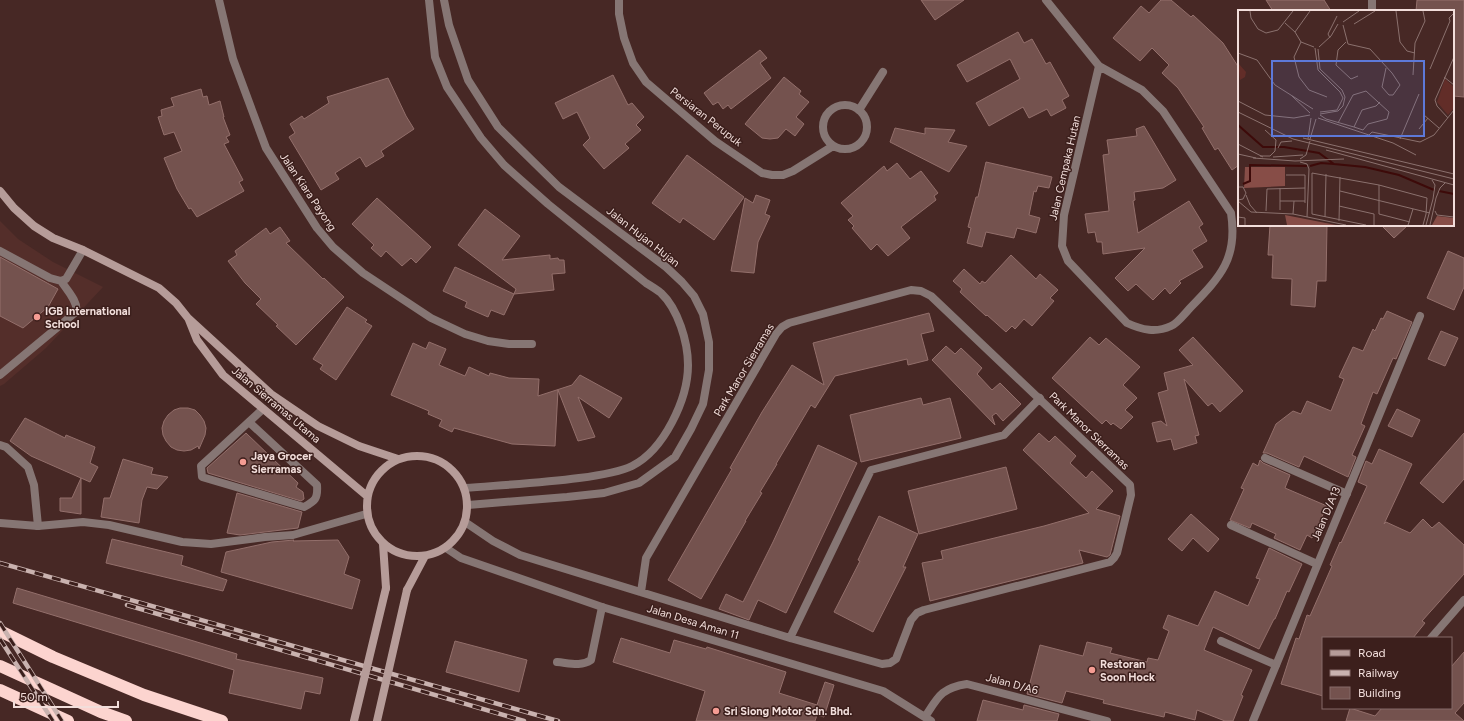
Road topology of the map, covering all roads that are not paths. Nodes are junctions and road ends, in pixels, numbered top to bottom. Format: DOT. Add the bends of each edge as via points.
graph roads {
  1 [pos="219,0"];
  2 [pos="429,0"];
  3 [pos="444,0"];
  4 [pos="619,0"];
  5 [pos="1046,0"];
  6 [pos="1099,66"];
  7 [pos="883,72"];
  8 [pos="859,110"];
  9 [pos="833,146"];
  10 [pos="0,191"];
  11 [pos="83,250"];
  12 [pos="0,251"];
  13 [pos="61,281"];
  14 [pos="1420,316"];
  15 [pos="188,318"];
  16 [pos="532,344"];
  17 [pos="0,375"];
  18 [pos="1040,398"];
  19 [pos="263,409"];
  20 [pos="249,422"];
  21 [pos="0,445"];
  22 [pos="1265,458"];
  23 [pos="398,459"];
  24 [pos="464,488"];
  25 [pos="1347,494"];
  26 [pos="367,496"];
  27 [pos="468,505"];
  28 [pos="366,514"];
  29 [pos="466,522"];
  30 [pos="0,523"];
  31 [pos="1231,525"];
  32 [pos="38,526"];
  33 [pos="383,544"];
  34 [pos="446,548"];
  35 [pos="425,556"];
  36 [pos="1317,564"];
  37 [pos="641,592"];
  38 [pos="1464,600"];
  39 [pos="602,607"];
  40 [pos="0,632"];
  41 [pos="1432,637"];
  42 [pos="790,638"];
  43 [pos="1221,641"];
  44 [pos="557,662"];
  45 [pos="1276,665"];
  46 [pos="0,666"];
  47 [pos="0,690"];
  48 [pos="928,719"];
  49 [pos="68,721"];
  50 [pos="126,721"];
  51 [pos="222,721"];
  52 [pos="354,721"];
  53 [pos="377,721"];
  54 [pos="1107,721"];
  55 [pos="1253,721"];
  1 -- 16 [label="street, Jalan Kiara Payong" via="233,59 266,148 317,228 333,247 362,274 431,318 488,341"];
  2 -- 24 [label="street" via="435,57 447,87 481,138 504,165 548,204 661,293 682,328 688,353 688,376 673,422 647,456 632,467 602,475 565,480"];
  3 -- 27 [label="street, Jalan Hujan Hujan" via="449,25 468,80 498,127 559,187 666,267 682,282 694,296 703,314 709,342 709,370 703,404 692,429 675,457 639,483 604,493"];
  4 -- 9 [label="street, Persiaran Perupuk" via="624,38 633,63 646,82 715,141 762,173 772,175 783,175 793,171"];
  5 -- 6 [label="street, Jalan Cempaka Hutan"];
  6 -- 6 [label="street, Jalan Cempaka Hutan" via="1142,90 1163,111 1231,213 1232,248 1227,263 1216,281 1172,326 1151,331 1127,323 1068,261 1062,246 1064,214"];
  7 -- 8 [label="street"];
  8 -- 9 [label="street" via="868,126 866,136 852,149"];
  8 -- 9 [label="street" via="850,105 839,105 830,110 824,119 822,129 825,139"];
  10 -- 11 [label="street, Jalan Sierramas Utama" via="34,226 52,238"];
  11 -- 13 [label="street" via="66,278"];
  11 -- 15 [label="street, Jalan Sierramas Utama" via="159,288"];
  12 -- 13 [label="street" via="50,278"];
  13 -- 17 [label="street" via="76,303 76,312"];
  14 -- 25 [label="street, Jalan D/A13"];
  15 -- 19 [label="street, Jalan Sierramas Utama" via="197,340 222,375"];
  15 -- 23 [label="street, Jalan Sierramas Utama" via="271,394 318,426 359,446"];
  18 -- 37 [label="street, Park Manor Sierramas" via="931,296 921,291 911,290 785,325 776,334 646,558"];
  18 -- 42 [label="street" via="1004,435 871,470"];
  18 -- 42 [label="street, Park Manor Sierramas" via="1130,484 1131,495 1117,553 1110,562 920,611 911,620 896,659 890,663 882,664"];
  19 -- 20 [label="street"];
  19 -- 26 [label="street, Jalan Sierramas Utama"];
  20 -- 20 [label="street" via="317,485 318,495 313,502 304,507 202,477 201,466"];
  21 -- 32 [label="street" via="28,467 34,485"];
  22 -- 25 [label="street"];
  23 -- 24 [label="street" via="413,456 430,457 444,464 456,475"];
  23 -- 26 [label="street" via="383,468 373,481"];
  24 -- 27 [label="street"];
  25 -- 36 [label="street, Jalan D/A13"];
  26 -- 28 [label="street"];
  27 -- 29 [label="street"];
  28 -- 32 [label="street" via="293,535 210,544 182,542 109,525 83,522"];
  28 -- 33 [label="street" via="372,531"];
  29 -- 34 [label="street" via="458,536"];
  29 -- 37 [label="street, Park Manor Sierramas" via="493,541 520,555"];
  30 -- 32 [label="street"];
  31 -- 36 [label="street"];
  33 -- 35 [label="street" via="410,557"];
  33 -- 52 [label="street, bridge" via="386,588"];
  34 -- 35 [label="street"];
  34 -- 39 [label="street, Jalan Desa Aman 11" via="461,558"];
  35 -- 53 [label="street, bridge" via="407,590"];
  36 -- 45 [label="street, Jalan D/A13"];
  37 -- 42 [label="street, Park Manor Sierramas"];
  38 -- 41 [label="street"];
  39 -- 44 [label="street" via="591,660 579,665"];
  39 -- 48 [label="street, Jalan Desa Aman 11" via="884,691"];
  40 -- 51 [label="highway" via="52,657 144,695"];
  43 -- 45 [label="street"];
  45 -- 55 [label="street, Jalan D/A13"];
  46 -- 50 [label="highway"];
  47 -- 49 [label="highway"];
  48 -- 54 [label="street, Jalan D/A6" via="938,697 945,690 966,684"];
}
